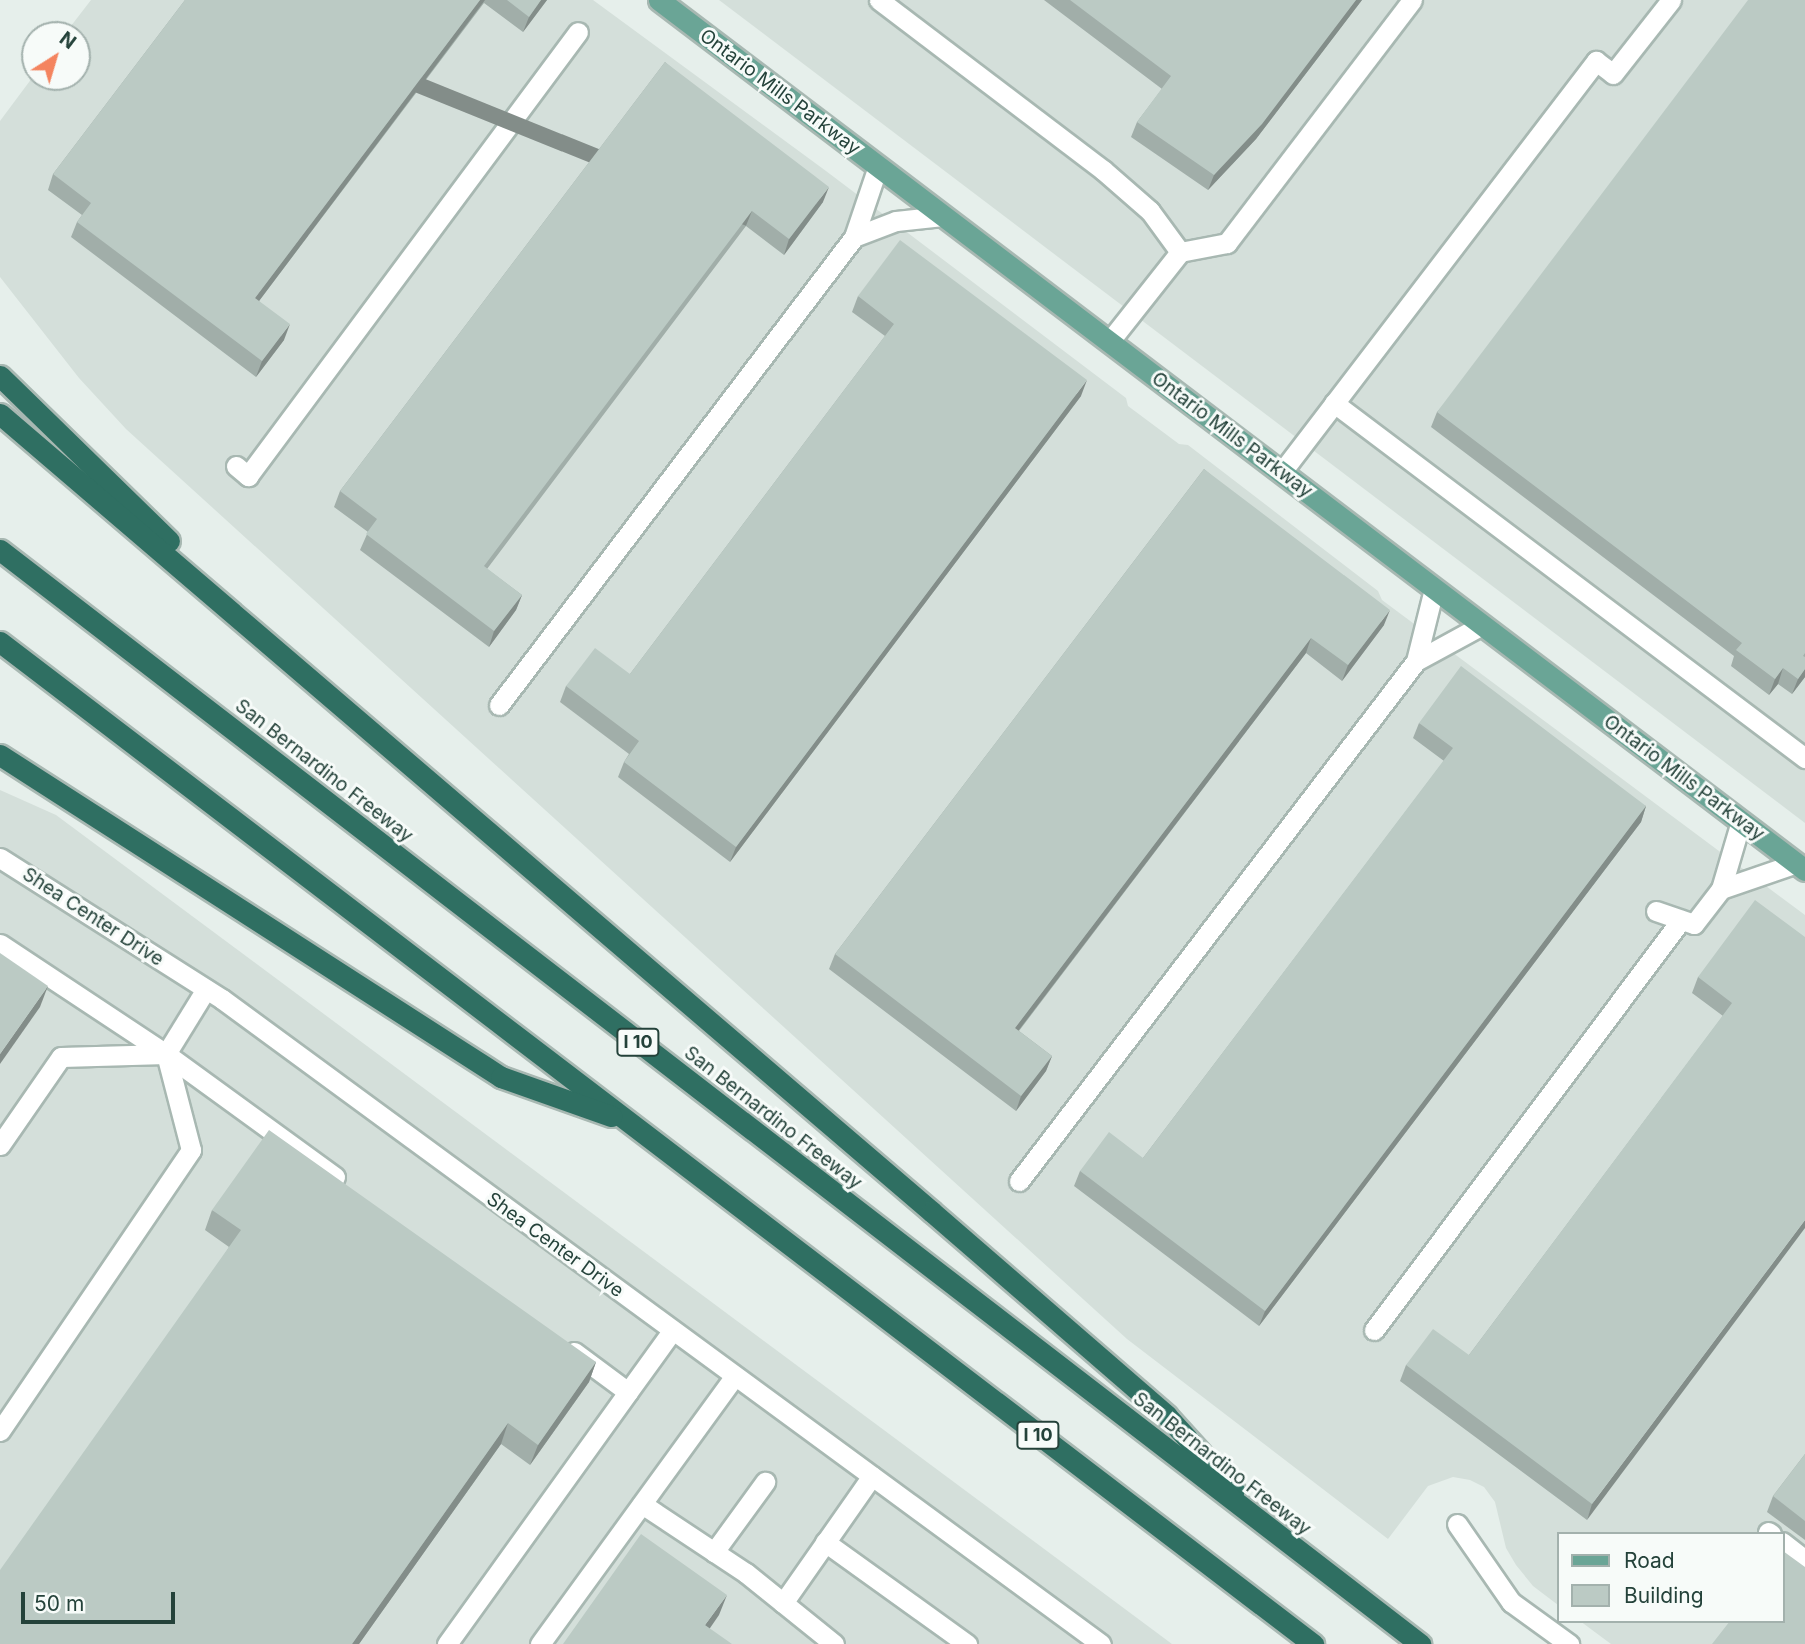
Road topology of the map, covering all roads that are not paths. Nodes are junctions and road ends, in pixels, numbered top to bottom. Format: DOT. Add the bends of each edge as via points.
graph roads {
  1 [pos="659,0"];
  2 [pos="879,0"];
  3 [pos="1412,0"];
  4 [pos="1671,0"];
  5 [pos="578,32"];
  6 [pos="878,166"];
  7 [pos="943,216"];
  8 [pos="854,237"];
  9 [pos="1180,253"];
  10 [pos="1109,342"];
  11 [pos="0,376"];
  12 [pos="1334,403"];
  13 [pos="0,414"];
  14 [pos="236,466"];
  15 [pos="1281,473"];
  16 [pos="0,550"];
  17 [pos="1434,589"];
  18 [pos="1482,625"];
  19 [pos="0,642"];
  20 [pos="1416,661"];
  21 [pos="301,670"];
  22 [pos="499,705"];
  23 [pos="0,755"];
  24 [pos="1805,758"];
  25 [pos="1741,821"];
  26 [pos="0,858"];
  27 [pos="1801,866"];
  28 [pos="1721,889"];
  29 [pos="1656,912"];
  30 [pos="1681,920"];
  31 [pos="0,944"];
  32 [pos="206,989"];
  33 [pos="166,1054"];
  34 [pos="631,1123"];
  35 [pos="0,1145"];
  36 [pos="1019,1181"];
  37 [pos="347,1186"];
  38 [pos="1374,1330"];
  39 [pos="672,1331"];
  40 [pos="561,1343"];
  41 [pos="735,1376"];
  42 [pos="628,1392"];
  43 [pos="0,1431"];
  44 [pos="872,1476"];
  45 [pos="765,1482"];
  46 [pos="642,1504"];
  47 [pos="1457,1524"];
  48 [pos="1276,1535"];
  49 [pos="825,1542"];
  50 [pos="1784,1544"];
  51 [pos="714,1552"];
  52 [pos="1805,1560"];
  53 [pos="783,1603"];
  54 [pos="447,1644"];
  55 [pos="540,1644"];
  56 [pos="834,1644"];
  57 [pos="967,1644"];
  58 [pos="1101,1644"];
  59 [pos="1313,1644"];
  60 [pos="1420,1644"];
  61 [pos="1569,1644"];
  1 -- 6 [label="main road, Ontario Mills Parkway"];
  2 -- 9 [label="street" via="1102,170 1150,211"];
  3 -- 9 [label="street" via="1227,243"];
  4 -- 12 [label="street" via="1613,74 1596,61"];
  5 -- 14 [label="street" via="248,476"];
  6 -- 7 [label="main road, Ontario Mills Parkway"];
  6 -- 8 [label="street"];
  7 -- 8 [label="street" via="896,221"];
  7 -- 10 [label="main road, Ontario Mills Parkway"];
  8 -- 22 [label="street"];
  9 -- 10 [label="street"];
  10 -- 15 [label="main road, Ontario Mills Parkway"];
  11 -- 21 [label="highway"];
  12 -- 15 [label="street"];
  12 -- 24 [label="street"];
  13 -- 21 [label="highway"];
  15 -- 17 [label="main road, Ontario Mills Parkway"];
  16 -- 48 [label="highway, San Bernardino Freeway / I 10"];
  17 -- 18 [label="main road, Ontario Mills Parkway"];
  17 -- 20 [label="street"];
  18 -- 20 [label="street"];
  18 -- 25 [label="main road, Ontario Mills Parkway"];
  19 -- 34 [label="highway, I 10"];
  20 -- 36 [label="street"];
  21 -- 48 [label="highway" via="1145,1398"];
  23 -- 34 [label="highway" via="500,1077"];
  25 -- 27 [label="main road, Ontario Mills Parkway"];
  25 -- 28 [label="street"];
  26 -- 32 [label="street, Shea Center Drive"];
  27 -- 28 [label="street"];
  28 -- 30 [label="street" via="1694,924"];
  29 -- 30 [label="street"];
  30 -- 38 [label="street"];
  31 -- 33 [label="street"];
  32 -- 33 [label="street"];
  32 -- 39 [label="street, Shea Center Drive"];
  33 -- 35 [label="street" via="61,1057"];
  33 -- 37 [label="street"];
  33 -- 43 [label="street" via="191,1150"];
  34 -- 59 [label="highway, I 10"];
  39 -- 41 [label="street, Shea Center Drive"];
  39 -- 42 [label="street"];
  40 -- 42 [label="street"];
  41 -- 44 [label="street, Shea Center Drive"];
  41 -- 46 [label="street"];
  42 -- 54 [label="street"];
  44 -- 49 [label="street"];
  44 -- 58 [label="street, Shea Center Drive"];
  45 -- 51 [label="street"];
  46 -- 51 [label="street"];
  46 -- 55 [label="street"];
  47 -- 61 [label="street" via="1511,1602"];
  48 -- 60 [label="highway, San Bernardino Freeway / I 10"];
  49 -- 53 [label="street"];
  49 -- 57 [label="street"];
  50 -- 52 [label="street"];
  51 -- 53 [label="street"];
  53 -- 56 [label="street"];
}
